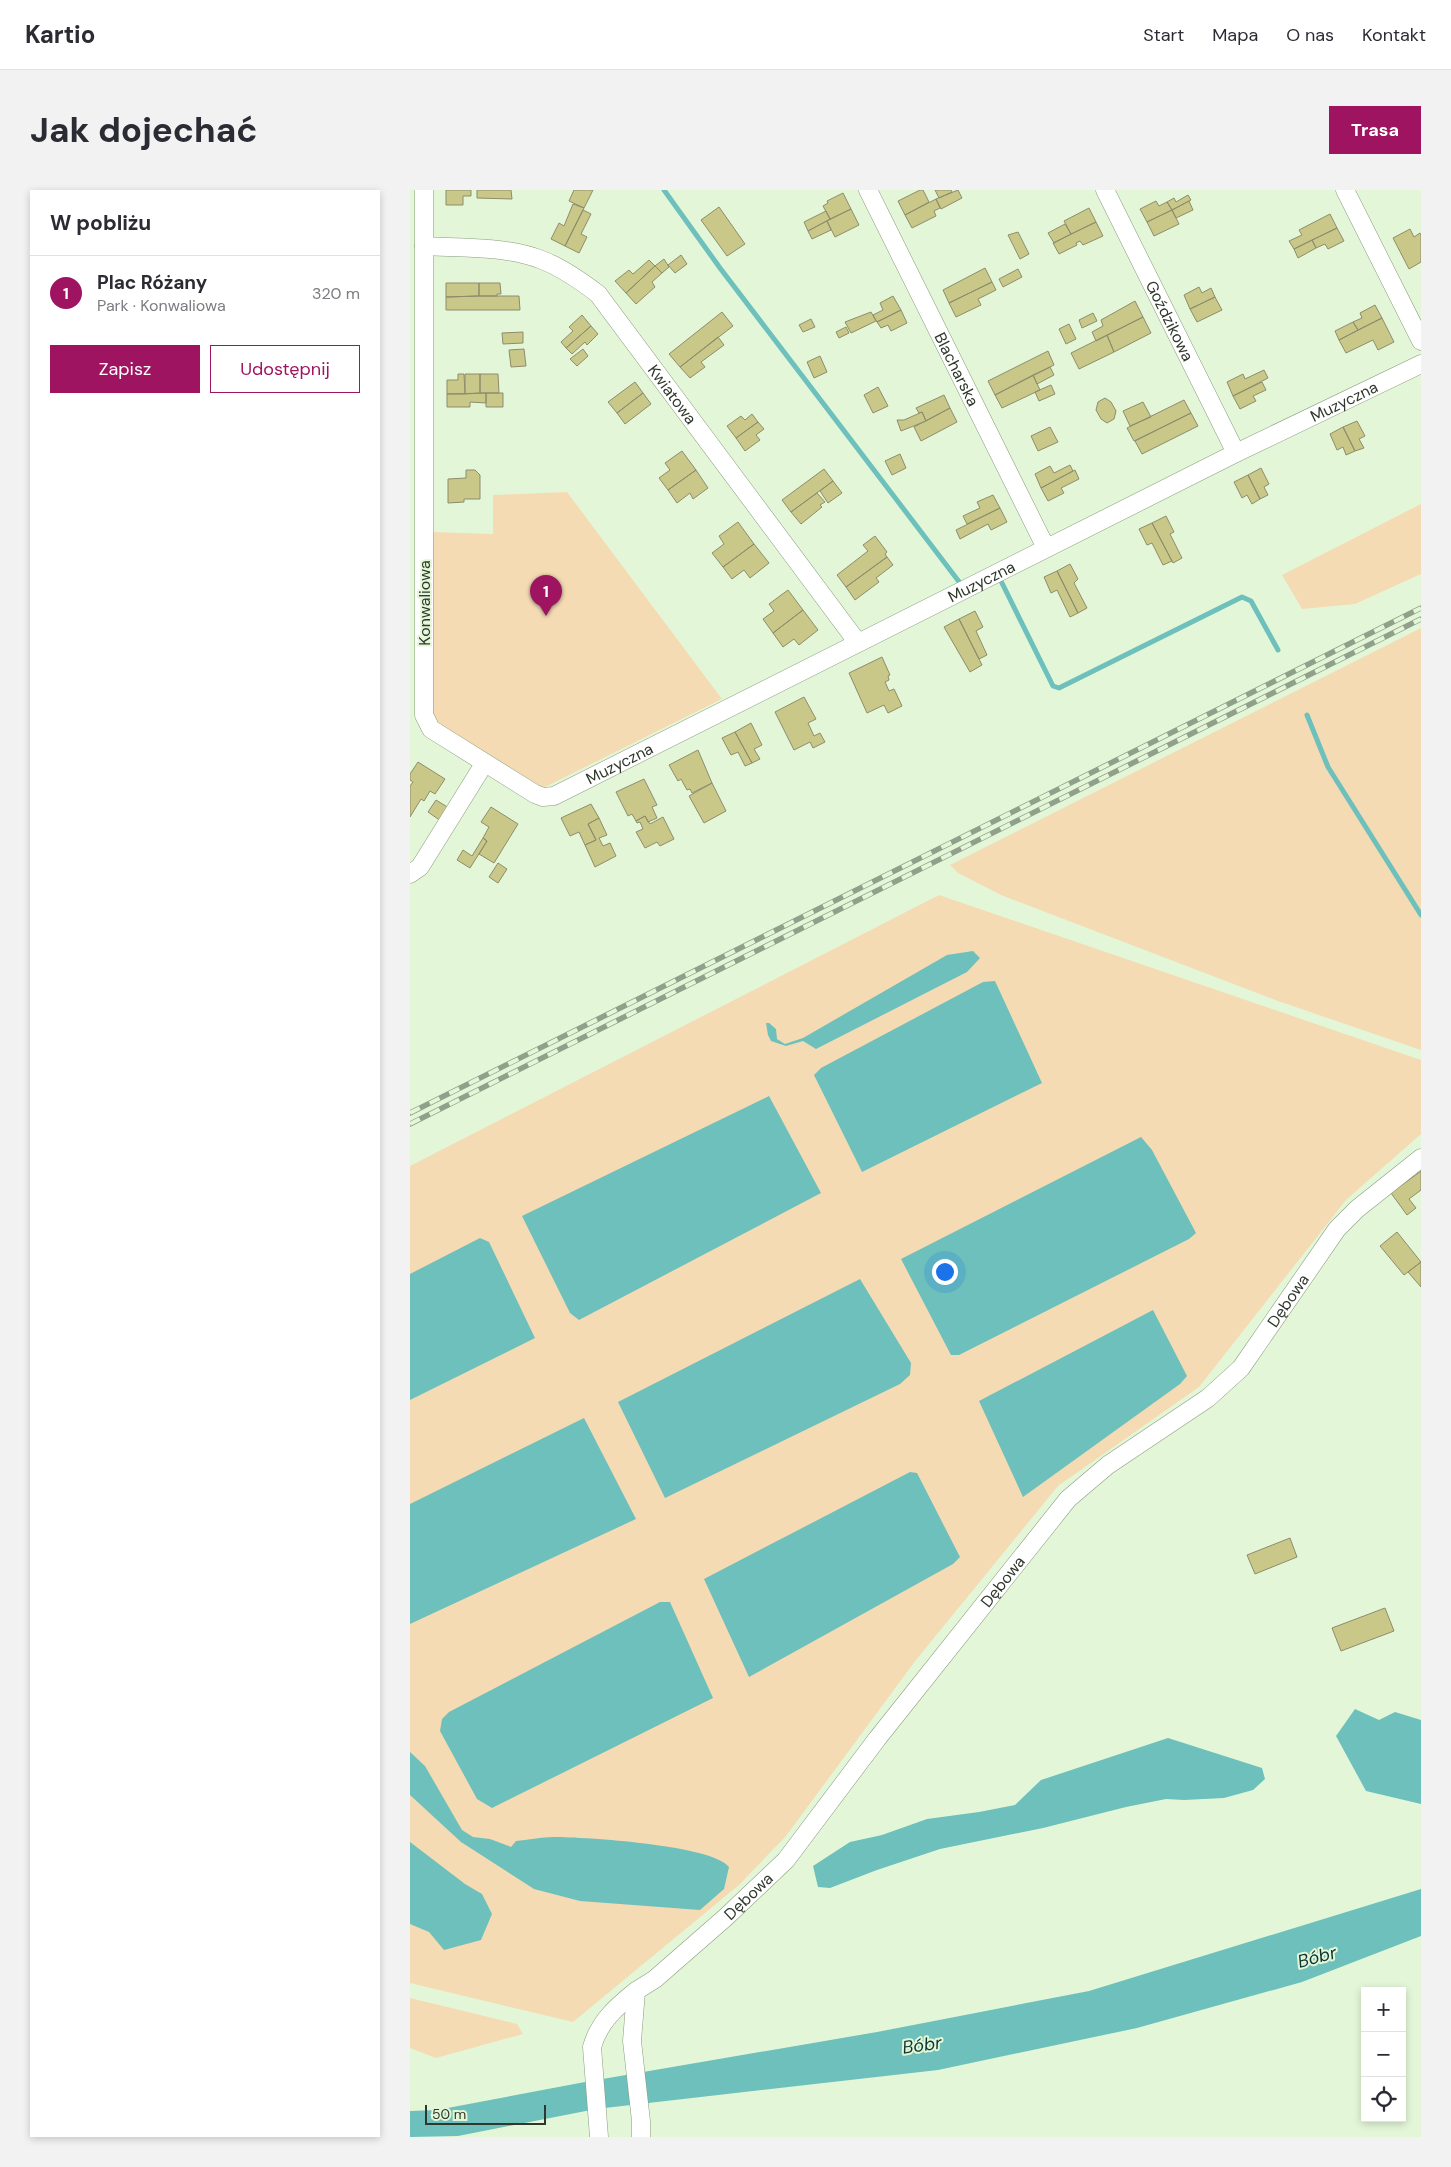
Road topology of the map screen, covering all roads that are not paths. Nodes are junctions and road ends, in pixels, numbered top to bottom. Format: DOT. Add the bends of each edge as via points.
graph roads {
  1 [pos="424,190"];
  2 [pos="868,190"];
  3 [pos="1105,190"];
  4 [pos="1344,190"];
  5 [pos="424,246"];
  6 [pos="1421,341"];
  7 [pos="417,345"];
  8 [pos="1421,364"];
  9 [pos="1236,452"];
  10 [pos="417,532"];
  11 [pos="1046,548"];
  12 [pos="858,642"];
  13 [pos="484,764"];
  14 [pos="410,874"];
  15 [pos="1421,1158"];
  16 [pos="636,1991"];
  17 [pos="641,2129"];
  18 [pos="599,2137"];
  1 -- 5 [label="street, Konwaliowa"];
  2 -- 11 [label="street, Blacharska"];
  3 -- 9 [label="street, Goździkowa"];
  4 -- 6 [label="street"];
  5 -- 7 [label="street, Konwaliowa"];
  5 -- 12 [label="street, Kwiatowa" via="504,251 542,260 572,275 598,294"];
  7 -- 10 [label="street, Konwaliowa"];
  8 -- 9 [label="street, Muzyczna"];
  9 -- 11 [label="street, Muzyczna"];
  10 -- 13 [label="street, Konwaliowa" via="424,715 431,730"];
  11 -- 12 [label="street, Muzyczna"];
  12 -- 13 [label="street, Muzyczna" via="554,796 534,794"];
  13 -- 14 [label="street" via="420,867"];
  15 -- 16 [label="street, Dębowa" via="1337,1229 1241,1368 1208,1398 1108,1465 1068,1499 877,1739 786,1860 726,1917 655,1979"];
  16 -- 17 [label="street" via="632,2041"];
  16 -- 18 [label="street, Dębowa" via="606,2018 592,2047"];
}
